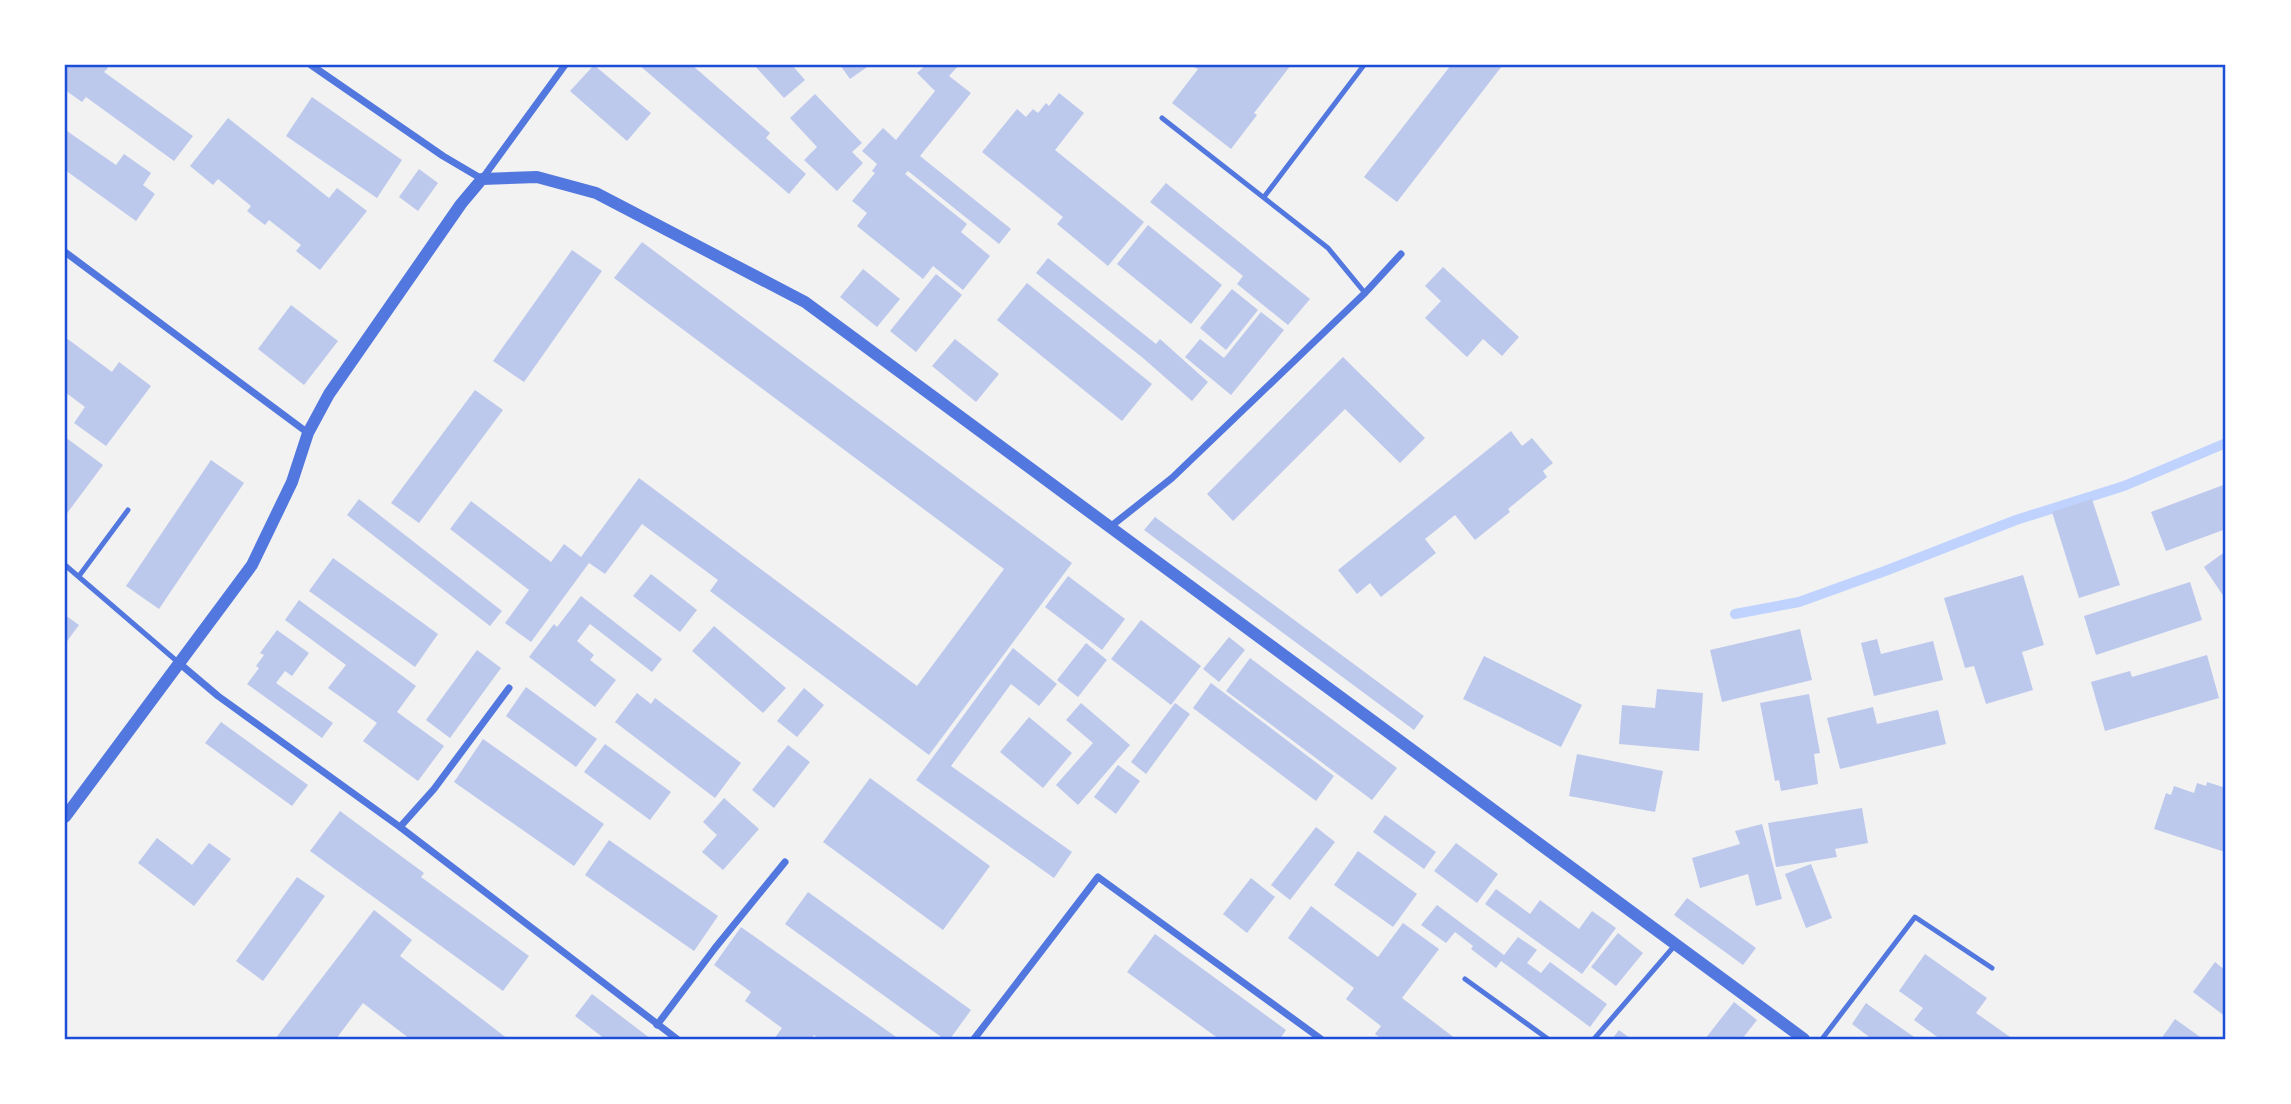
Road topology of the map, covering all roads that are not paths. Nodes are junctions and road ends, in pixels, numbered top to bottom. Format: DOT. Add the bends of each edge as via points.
graph roads {
  1 [pos="312,65"];
  2 [pos="565,65"];
  3 [pos="1364,65"];
  4 [pos="1162,118"];
  5 [pos="482,179"];
  6 [pos="1264,197"];
  7 [pos="65,252"];
  8 [pos="1401,254"];
  9 [pos="1364,293"];
  10 [pos="308,433"];
  11 [pos="128,510"];
  12 [pos="1110,527"];
  13 [pos="65,565"];
  14 [pos="79,576"];
  15 [pos="179,663"];
  16 [pos="509,688"];
  17 [pos="65,817"];
  18 [pos="400,827"];
  19 [pos="785,862"];
  20 [pos="1676,944"];
  21 [pos="1992,968"];
  22 [pos="1465,979"];
  23 [pos="657,1024"];
  24 [pos="677,1039"];
  25 [pos="974,1039"];
  26 [pos="1321,1039"];
  27 [pos="1549,1039"];
  28 [pos="1594,1039"];
  29 [pos="1804,1039"];
  30 [pos="1822,1039"];
  1 -- 5 [label="street"];
  2 -- 5 [label="street"];
  3 -- 6 [label="lane"];
  4 -- 6 [label="lane"];
  5 -- 10 [label="street" via="337,383"];
  5 -- 12 [label="street" via="537,177 596,193 805,302"];
  6 -- 9 [label="lane" via="1328,248"];
  7 -- 10 [label="street"];
  8 -- 9 [label="street"];
  9 -- 12 [label="street" via="1172,478"];
  10 -- 15 [label="street" via="292,482 252,565"];
  11 -- 14 [label="lane"];
  12 -- 20 [label="street"];
  13 -- 14 [label="lane"];
  14 -- 15 [label="lane"];
  15 -- 17 [label="street"];
  15 -- 18 [label="street"];
  16 -- 18 [label="street"];
  18 -- 23 [label="street"];
  19 -- 23 [label="street"];
  20 -- 28 [label="lane"];
  20 -- 29 [label="street"];
  21 -- 30 [label="lane" via="1915,917"];
  22 -- 27 [label="lane"];
  23 -- 24 [label="street"];
  25 -- 26 [label="street" via="1098,877"];
}
